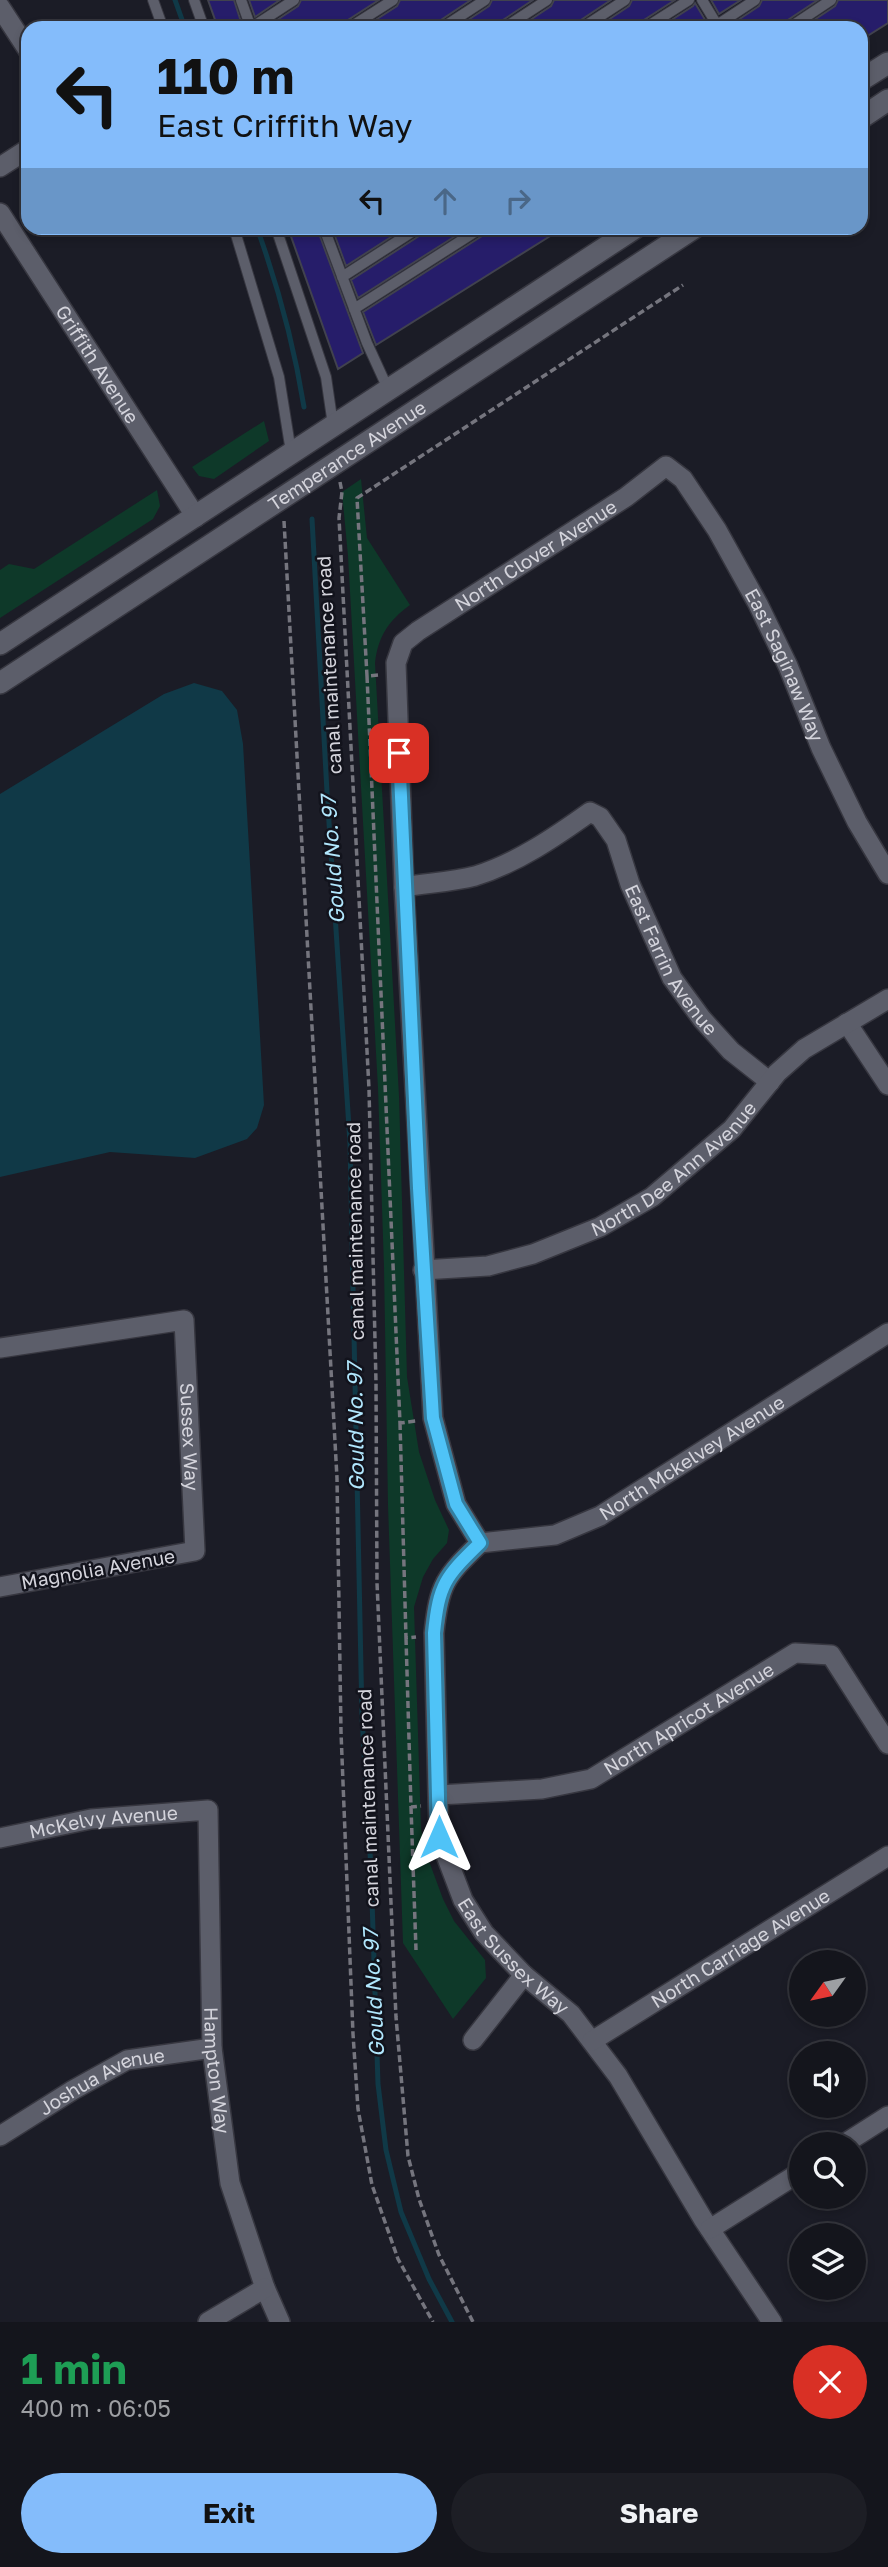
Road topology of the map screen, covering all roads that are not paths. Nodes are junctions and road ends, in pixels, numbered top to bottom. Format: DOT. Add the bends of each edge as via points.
graph roads {
  1 [pos="153,0"];
  2 [pos="194,0"];
  3 [pos="241,0"];
  4 [pos="294,0"];
  5 [pos="393,0"];
  6 [pos="485,0"];
  7 [pos="547,0"];
  8 [pos="625,0"];
  9 [pos="689,0"];
  10 [pos="702,0"];
  11 [pos="755,0"];
  12 [pos="831,0"];
  13 [pos="0,7"];
  14 [pos="160,21"];
  15 [pos="202,21"];
  16 [pos="248,21"];
  17 [pos="262,21"];
  18 [pos="360,21"];
  19 [pos="453,21"];
  20 [pos="515,21"];
  21 [pos="593,21"];
  22 [pos="656,21"];
  23 [pos="715,21"];
  24 [pos="725,21"];
  25 [pos="800,21"];
  26 [pos="21,39"];
  27 [pos="888,62"];
  28 [pos="868,75"];
  29 [pos="888,100"];
  30 [pos="868,113"];
  31 [pos="21,154"];
  32 [pos="0,167"];
  33 [pos="0,213"];
  34 [pos="236,235"];
  35 [pos="278,235"];
  36 [pos="330,235"];
  37 [pos="407,235"];
  38 [pos="470,235"];
  39 [pos="624,235"];
  40 [pos="683,235"];
  41 [pos="342,277"];
  42 [pos="354,309"];
  43 [pos="388,389"];
  44 [pos="333,425"];
  45 [pos="291,453"];
  46 [pos="666,466"];
  47 [pos="196,517"];
  48 [pos="0,644"];
  49 [pos="53,648"];
  50 [pos="0,682"];
  51 [pos="888,874"];
  52 [pos="404,887"];
  53 [pos="888,999"];
  54 [pos="847,1023"];
  55 [pos="770,1082"];
  56 [pos="888,1085"];
  57 [pos="423,1270"];
  58 [pos="885,1340"];
  59 [pos="0,1348"];
  60 [pos="480,1543"];
  61 [pos="195,1551"];
  62 [pos="0,1587"];
  63 [pos="888,1744"];
  64 [pos="439,1800"];
  65 [pos="208,1810"];
  66 [pos="0,1838"];
  67 [pos="888,1856"];
  68 [pos="524,1975"];
  69 [pos="473,2040"];
  70 [pos="592,2041"];
  71 [pos="212,2048"];
  72 [pos="888,2116"];
  73 [pos="863,2132"];
  74 [pos="0,2136"];
  75 [pos="789,2179"];
  76 [pos="710,2229"];
  77 [pos="265,2288"];
  78 [pos="208,2322"];
  79 [pos="280,2322"];
  80 [pos="772,2322"];
  1 -- 14 [label="lane"];
  2 -- 15 [label="lane"];
  3 -- 16 [label="lane"];
  4 -- 17 [label="lane"];
  5 -- 18 [label="lane"];
  6 -- 19 [label="lane"];
  7 -- 20 [label="lane"];
  8 -- 21 [label="lane"];
  9 -- 22 [label="lane"];
  10 -- 23 [label="lane"];
  11 -- 24 [label="lane"];
  12 -- 25 [label="lane"];
  13 -- 26 [label="street"];
  27 -- 28 [label="main road"];
  29 -- 30 [label="main road"];
  31 -- 32 [label="street"];
  33 -- 47 [label="street, Griffith Avenue"];
  34 -- 45 [label="lane" via="279,377"];
  35 -- 44 [label="lane" via="326,377"];
  36 -- 41 [label="lane"];
  37 -- 41 [label="lane"];
  38 -- 42 [label="lane"];
  39 -- 43 [label="main road, Temperance Avenue"];
  40 -- 49 [label="main road, Temperance Avenue"];
  41 -- 42 [label="lane"];
  42 -- 43 [label="lane"];
  43 -- 44 [label="main road, Temperance Avenue"];
  44 -- 45 [label="main road, Temperance Avenue"];
  45 -- 47 [label="main road, Temperance Avenue"];
  46 -- 51 [label="street, East Saginaw Way" via="682,479 717,530 758,604 821,748"];
  46 -- 52 [label="street, North Clover Avenue" via="403,643 396,673"];
  47 -- 48 [label="main road, Temperance Avenue"];
  47 -- 49 [label="main road" via="184,548 69,622"];
  49 -- 50 [label="main road, Temperance Avenue"];
  52 -- 55 [label="street, East Farrin Avenue" via="474,876 552,839 590,811 616,840 630,884 672,978 731,1051"];
  52 -- 57 [label="street"];
  53 -- 54 [label="street, North Dee Ann Avenue"];
  54 -- 55 [label="street, North Dee Ann Avenue" via="804,1049"];
  54 -- 56 [label="street"];
  55 -- 57 [label="street, North Dee Ann Avenue" via="732,1129 652,1197 600,1227 488,1266"];
  57 -- 60 [label="street" via="433,1418 456,1504"];
  58 -- 60 [label="street, North Mckelvey Avenue" via="600,1516 555,1535"];
  59 -- 61 [label="street, Sussex Way" via="184,1320"];
  60 -- 64 [label="street, East Sussex Way" via="450,1572 437,1602"];
  61 -- 62 [label="street, Magnolia Avenue"];
  63 -- 64 [label="street, North Apricot Avenue" via="831,1655 794,1653 591,1779"];
  64 -- 68 [label="street, East Sussex Way" via="439,1837 463,1900 484,1933"];
  65 -- 66 [label="street, McKelvy Avenue" via="91,1819"];
  65 -- 71 [label="street, Hampton Way"];
  67 -- 70 [label="street, North Carriage Avenue"];
  68 -- 69 [label="street"];
  68 -- 70 [label="street, East Sussex Way" via="571,2014"];
  70 -- 76 [label="street, East Sussex Way"];
  71 -- 74 [label="street, Joshua Avenue" via="127,2060"];
  71 -- 77 [label="street, Hampton Way" via="230,2183"];
  72 -- 73 [label="street"];
  75 -- 76 [label="street"];
  76 -- 80 [label="street, East Sussex Way"];
  77 -- 78 [label="street"];
  77 -- 79 [label="street, Hampton Way"];
}
